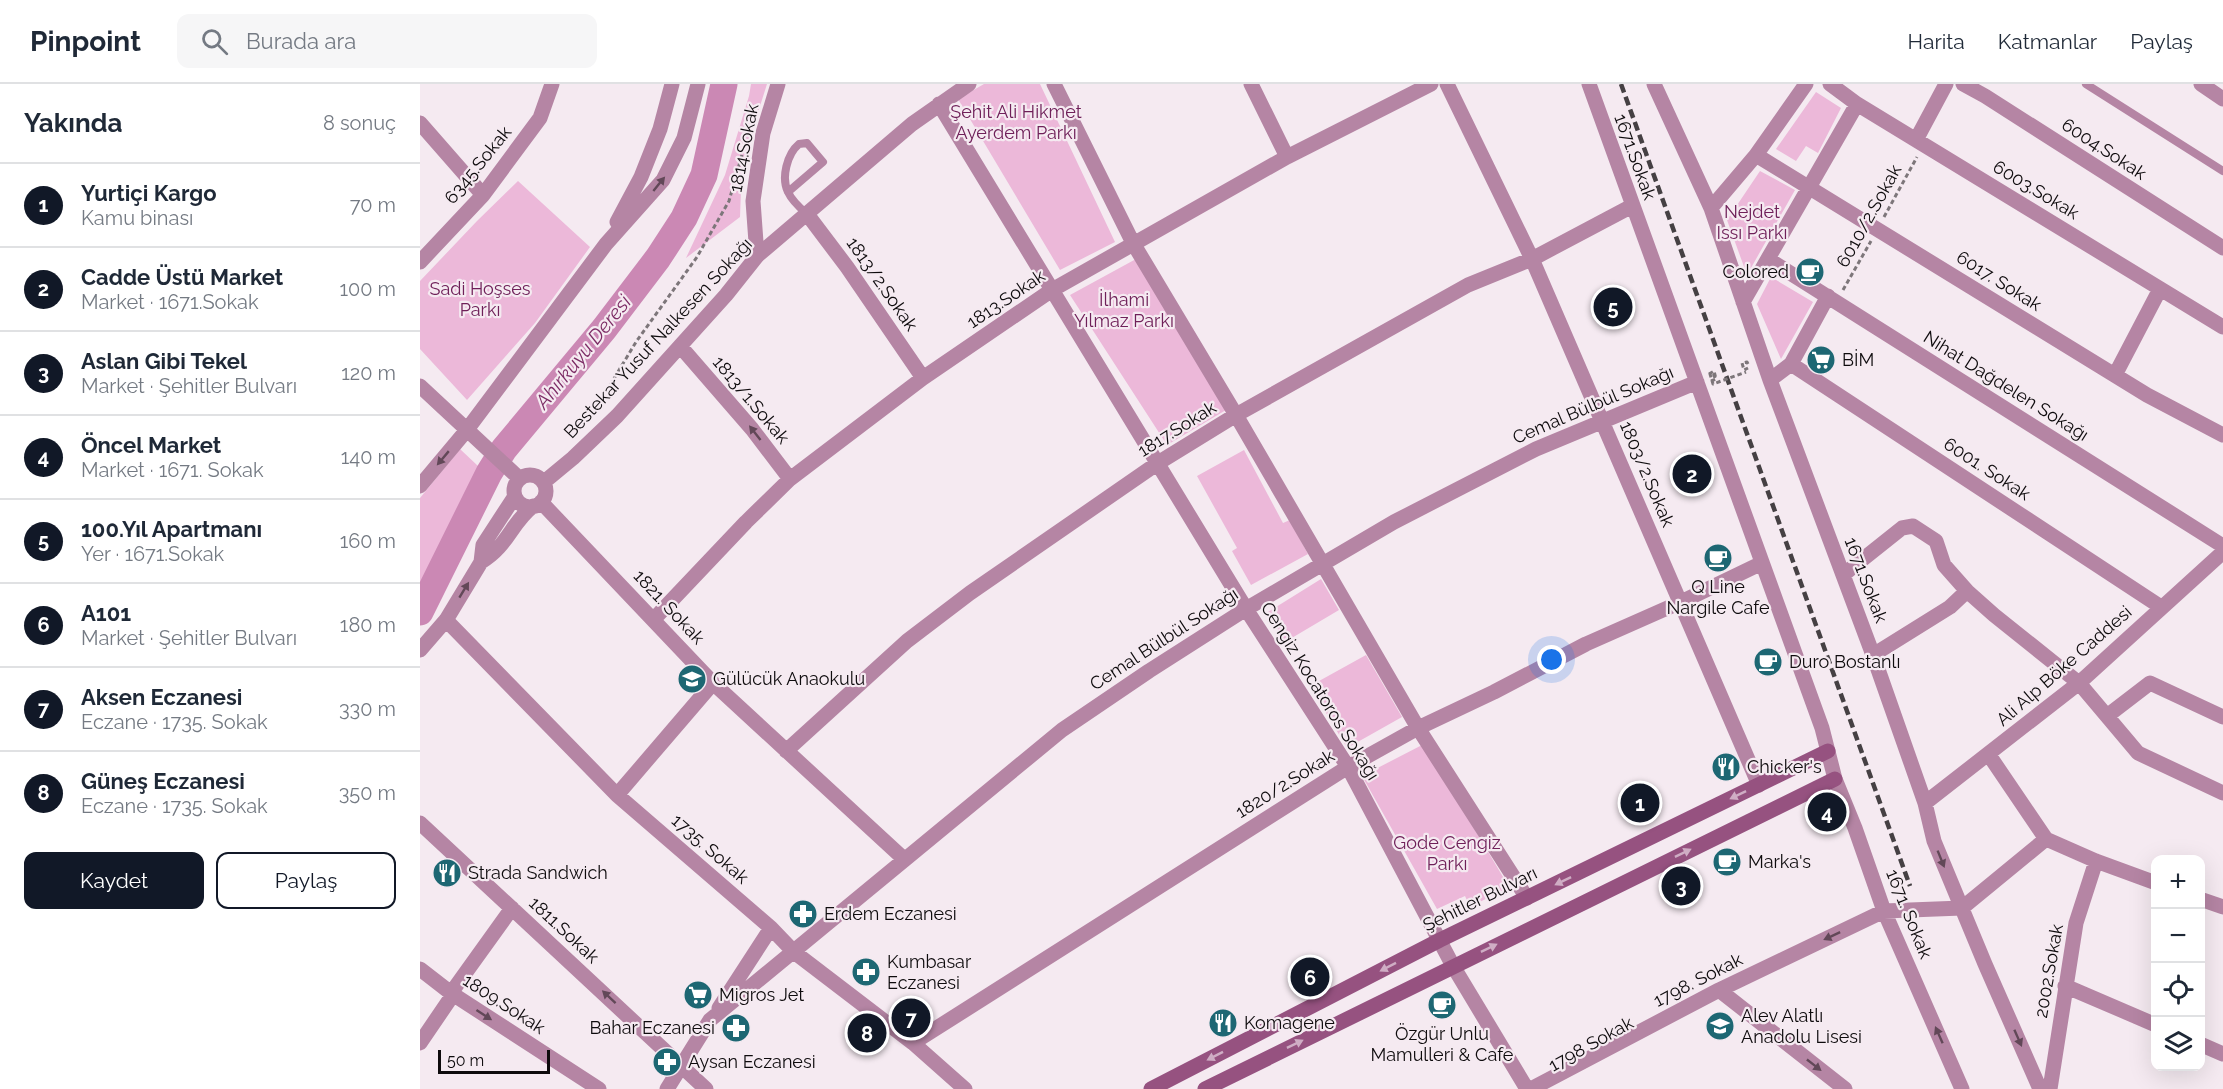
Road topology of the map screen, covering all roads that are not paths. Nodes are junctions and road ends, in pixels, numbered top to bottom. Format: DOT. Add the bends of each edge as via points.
graph roads {
  1 [pos="552,84"];
  2 [pos="672,84"];
  3 [pos="698,84"];
  4 [pos="777,84"];
  5 [pos="1054,84"];
  6 [pos="1251,84"];
  7 [pos="1431,84"];
  8 [pos="1447,84"];
  9 [pos="1589,84"];
  10 [pos="1654,84"];
  11 [pos="1830,84"];
  12 [pos="1946,84"];
  13 [pos="1963,84"];
  14 [pos="2086,84"];
  15 [pos="2201,84"];
  16 [pos="1802,86"];
  17 [pos="959,87"];
  18 [pos="2223,99"];
  19 [pos="939,104"];
  20 [pos="1857,104"];
  21 [pos="420,123"];
  22 [pos="1920,142"];
  23 [pos="1756,155"];
  24 [pos="1287,157"];
  25 [pos="2223,171"];
  26 [pos="1809,188"];
  27 [pos="788,192"];
  28 [pos="483,195"];
  29 [pos="1632,206"];
  30 [pos="1711,208"];
  31 [pos="807,214"];
  32 [pos="606,243"];
  33 [pos="1133,243"];
  34 [pos="2223,248"];
  35 [pos="757,256"];
  36 [pos="1532,259"];
  37 [pos="1768,259"];
  38 [pos="420,262"];
  39 [pos="2160,289"];
  40 [pos="1052,290"];
  41 [pos="1832,299"];
  42 [pos="1743,302"];
  43 [pos="2223,327"];
  44 [pos="680,346"];
  45 [pos="1791,364"];
  46 [pos="2115,375"];
  47 [pos="923,378"];
  48 [pos="1770,380"];
  49 [pos="1705,383"];
  50 [pos="420,386"];
  51 [pos="1236,415"];
  52 [pos="1602,420"];
  53 [pos="466,431"];
  54 [pos="2223,435"];
  55 [pos="1158,463"];
  56 [pos="520,479"];
  57 [pos="790,479"];
  58 [pos="544,482"];
  59 [pos="420,486"];
  60 [pos="515,496"];
  61 [pos="537,504"];
  62 [pos="2223,546"];
  63 [pos="2223,552"];
  64 [pos="481,562"];
  65 [pos="1762,562"];
  66 [pos="1321,563"];
  67 [pos="1843,575"];
  68 [pos="1967,591"];
  69 [pos="1681,602"];
  70 [pos="2161,607"];
  71 [pos="1246,609"];
  72 [pos="654,619"];
  73 [pos="446,620"];
  74 [pos="420,650"];
  75 [pos="1873,655"];
  76 [pos="713,683"];
  77 [pos="2079,683"];
  78 [pos="2107,716"];
  79 [pos="2223,717"];
  80 [pos="1418,728"];
  81 [pos="786,751"];
  82 [pos="1828,751"];
  83 [pos="1989,755"];
  84 [pos="1348,767"];
  85 [pos="1835,779"];
  86 [pos="1759,785"];
  87 [pos="2223,793"];
  88 [pos="617,795"];
  89 [pos="1925,803"];
  90 [pos="420,823"];
  91 [pos="2046,839"];
  92 [pos="904,859"];
  93 [pos="2096,861"];
  94 [pos="2151,881"];
  95 [pos="1527,898"];
  96 [pos="2205,901"];
  97 [pos="512,908"];
  98 [pos="1962,908"];
  99 [pos="2223,908"];
  100 [pos="1884,911"];
  101 [pos="771,928"];
  102 [pos="1440,940"];
  103 [pos="794,952"];
  104 [pos="1453,966"];
  105 [pos="420,969"];
  106 [pos="2065,986"];
  107 [pos="1719,990"];
  108 [pos="451,993"];
  109 [pos="711,1020"];
  110 [pos="2151,1023"];
  111 [pos="420,1043"];
  112 [pos="913,1043"];
  113 [pos="2205,1046"];
  114 [pos="2223,1054"];
  115 [pos="683,1065"];
  116 [pos="599,1089"];
  117 [pos="667,1089"];
  118 [pos="706,1089"];
  119 [pos="965,1089"];
  120 [pos="1151,1089"];
  121 [pos="1205,1089"];
  122 [pos="1529,1089"];
  123 [pos="1540,1089"];
  124 [pos="1845,1089"];
  125 [pos="1962,1089"];
  126 [pos="2040,1089"];
  127 [pos="2050,1089"];
  1 -- 28 [label="street, 6345.Sokak" via="540,118"];
  2 -- 32 [label="street" via="641,177"];
  32 -- 3 [label="street, one-way" via="663,180 684,138"];
  4 -- 35 [label="street, 1814.Sokak" via="763,133 753,201"];
  5 -- 33 [label="street"];
  6 -- 24 [label="street"];
  7 -- 24 [label="street, 1813.Sokak"];
  8 -- 36 [label="street, 1803/2.Sokak"];
  9 -- 29 [label="street, 1671.Sokak"];
  10 -- 30 [label="street, 1671.Sokak"];
  11 -- 20 [label="street, 6003.Sokak"];
  12 -- 22 [label="street"];
  13 -- 34 [label="street, 6004.Sokak"];
  14 -- 25 [label="lane"];
  15 -- 18 [label="street"];
  16 -- 23 [label="street"];
  17 -- 19 [label="street, Bestekar Yusuf Nalkesen Sokağı"];
  19 -- 31 [label="street, Bestekar Yusuf Nalkesen Sokağı"];
  19 -- 40 [label="street, Cengiz Kocatoros Sokağı"];
  20 -- 22 [label="street, 6003.Sokak"];
  20 -- 26 [label="street"];
  21 -- 28 [label="street"];
  22 -- 39 [label="street, 6003.Sokak"];
  23 -- 26 [label="street, 6017. Sokak"];
  23 -- 30 [label="street"];
  24 -- 33 [label="street, 1813.Sokak"];
  26 -- 37 [label="street"];
  26 -- 46 [label="street, 6017. Sokak"];
  27 -- 27 [label="lane" via="786,169 790,154 799,144 807,143 823,162"];
  27 -- 31 [label="lane"];
  28 -- 38 [label="street, 6345.Sokak"];
  29 -- 36 [label="street, 1817.Sokak"];
  29 -- 49 [label="street, 1671.Sokak"];
  30 -- 42 [label="street, 1671.Sokak"];
  31 -- 35 [label="street, Bestekar Yusuf Nalkesen Sokağı"];
  31 -- 47 [label="street, 1813/2.Sokak"];
  32 -- 53 [label="street"];
  33 -- 40 [label="street, 1813.Sokak"];
  33 -- 51 [label="street"];
  35 -- 44 [label="street, Bestekar Yusuf Nalkesen Sokağı"];
  36 -- 51 [label="street, 1817.Sokak" via="1468,285"];
  36 -- 52 [label="street, 1803/2.Sokak"];
  37 -- 41 [label="street, Nihat Dağdelen Sokağı"];
  37 -- 42 [label="street"];
  39 -- 43 [label="street, 6003.Sokak"];
  39 -- 46 [label="street"];
  40 -- 47 [label="street, 1813.Sokak"];
  40 -- 55 [label="street, Cengiz Kocatoros Sokağı"];
  41 -- 45 [label="street"];
  41 -- 62 [label="street, Nihat Dağdelen Sokağı"];
  42 -- 48 [label="street, 1671.Sokak"];
  57 -- 44 [label="street, 1813/1.Sokak, one-way"];
  44 -- 58 [label="street, Bestekar Yusuf Nalkesen Sokağı" via="617,416"];
  45 -- 48 [label="street"];
  45 -- 70 [label="street, 6001. Sokak"];
  46 -- 54 [label="street, 6017. Sokak"];
  47 -- 57 [label="street, 1813.Sokak"];
  48 -- 67 [label="street, 1671.Sokak"];
  49 -- 52 [label="street, Cemal Bülbül Sokağı"];
  49 -- 65 [label="street, 1671.Sokak"];
  50 -- 53 [label="street"];
  51 -- 55 [label="street, 1817.Sokak"];
  51 -- 66 [label="street"];
  52 -- 66 [label="street, Cemal Bülbül Sokağı" via="1536,449"];
  52 -- 69 [label="street, 1803/2.Sokak"];
  53 -- 56 [label="street"];
  53 -- 59 [label="street, one-way"];
  55 -- 71 [label="street, Cengiz Kocatoros Sokağı"];
  55 -- 81 [label="street, 1817.Sokak" via="907,641"];
  56 -- 58 [label="street" via="532,475"];
  56 -- 60 [label="street"];
  57 -- 72 [label="street, 1813.Sokak"];
  58 -- 61 [label="street" via="546,493"];
  60 -- 61 [label="street" via="521,503"];
  60 -- 64 [label="street" via="483,545"];
  61 -- 64 [label="street" via="522,515 495,554"];
  61 -- 72 [label="street, 1821. Sokak"];
  63 -- 70 [label="street, Ali Alp Böke Caddesi"];
  73 -- 64 [label="street, one-way"];
  65 -- 69 [label="street, 1820/2.Sokak"];
  65 -- 82 [label="street, 1671.Sokak"];
  66 -- 71 [label="street, Cemal Bülbül Sokağı"];
  66 -- 80 [label="street"];
  67 -- 68 [label="street" via="1902,528 1912,526 1936,541 1944,565"];
  67 -- 75 [label="street, 1671.Sokak"];
  68 -- 75 [label="street" via="1950,608"];
  68 -- 77 [label="street"];
  69 -- 80 [label="street, 1820/2.Sokak" via="1586,644"];
  69 -- 86 [label="street, 1803/2.Sokak"];
  70 -- 77 [label="street, Ali Alp Böke Caddesi"];
  71 -- 84 [label="street, Cengiz Kocatoros Sokağı"];
  71 -- 92 [label="street, Cemal Bülbül Sokağı" via="1062,730"];
  72 -- 76 [label="street, 1821. Sokak"];
  73 -- 74 [label="street"];
  73 -- 88 [label="street, 1735. Sokak"];
  75 -- 89 [label="street, 1671.Sokak"];
  76 -- 81 [label="street, 1821. Sokak"];
  76 -- 88 [label="street"];
  77 -- 78 [label="street"];
  77 -- 83 [label="street, Ali Alp Böke Caddesi"];
  78 -- 79 [label="street" via="2150,683"];
  78 -- 87 [label="street" via="2138,753"];
  80 -- 84 [label="street, 1820/2.Sokak"];
  80 -- 95 [label="street"];
  81 -- 92 [label="street, 1821. Sokak"];
  82 -- 85 [label="street, 1671. Sokak"];
  82 -- 86 [label="street, Şehitler Bulvarı"];
  83 -- 89 [label="street, Ali Alp Böke Caddesi"];
  83 -- 91 [label="street"];
  84 -- 102 [label="street, Cengiz Kocatoros Sokağı"];
  84 -- 112 [label="street, 1820/2.Sokak"];
  85 -- 100 [label="street, 1671. Sokak"];
  104 -- 85 [label="street, one-way"];
  86 -- 95 [label="street, Şehitler Bulvarı, one-way"];
  88 -- 101 [label="street, 1735. Sokak"];
  89 -- 98 [label="street, 1671.Sokak, one-way" via="1934,841"];
  90 -- 97 [label="street, 1811.Sokak"];
  91 -- 93 [label="street"];
  91 -- 98 [label="street"];
  92 -- 103 [label="street, Cemal Bülbül Sokağı"];
  93 -- 94 [label="street"];
  93 -- 106 [label="street, 2002.Sokak" via="2076,923"];
  95 -- 102 [label="street, Şehitler Bulvarı"];
  96 -- 99 [label="street"];
  97 -- 108 [label="street"];
  115 -- 97 [label="street, 1811.Sokak, one-way"];
  98 -- 100 [label="street"];
  98 -- 126 [label="street, 1671.Sokak, one-way"];
  100 -- 107 [label="street, 1798. Sokak, one-way"];
  125 -- 100 [label="street, 1671. Sokak, one-way"];
  101 -- 103 [label="street, 1735. Sokak"];
  101 -- 109 [label="street, Cemal Bülbül Sokağı"];
  102 -- 104 [label="street, Cengiz Kocatoros Sokağı"];
  102 -- 120 [label="street, Şehitler Bulvarı, one-way"];
  103 -- 109 [label="street, Cemal Bülbül Sokağı"];
  103 -- 112 [label="street, 1735. Sokak"];
  121 -- 104 [label="street, one-way"];
  104 -- 122 [label="street, Cengiz Kocatoros Sokağı"];
  105 -- 108 [label="street, 1809.Sokak"];
  106 -- 110 [label="street"];
  106 -- 127 [label="street, 2002.Sokak"];
  107 -- 122 [label="street, 1798. Sokak"];
  107 -- 123 [label="street, 1798 Sokak" via="1713,999 1551,1088"];
  107 -- 124 [label="street, one-way"];
  108 -- 111 [label="street"];
  108 -- 116 [label="street, 1809.Sokak, one-way"];
  109 -- 115 [label="street, Cemal Bülbül Sokağı"];
  112 -- 119 [label="street, 1735. Sokak"];
  113 -- 114 [label="street"];
  115 -- 117 [label="street, Cemal Bülbül Sokağı"];
  115 -- 118 [label="street, 1811.Sokak"];
}
